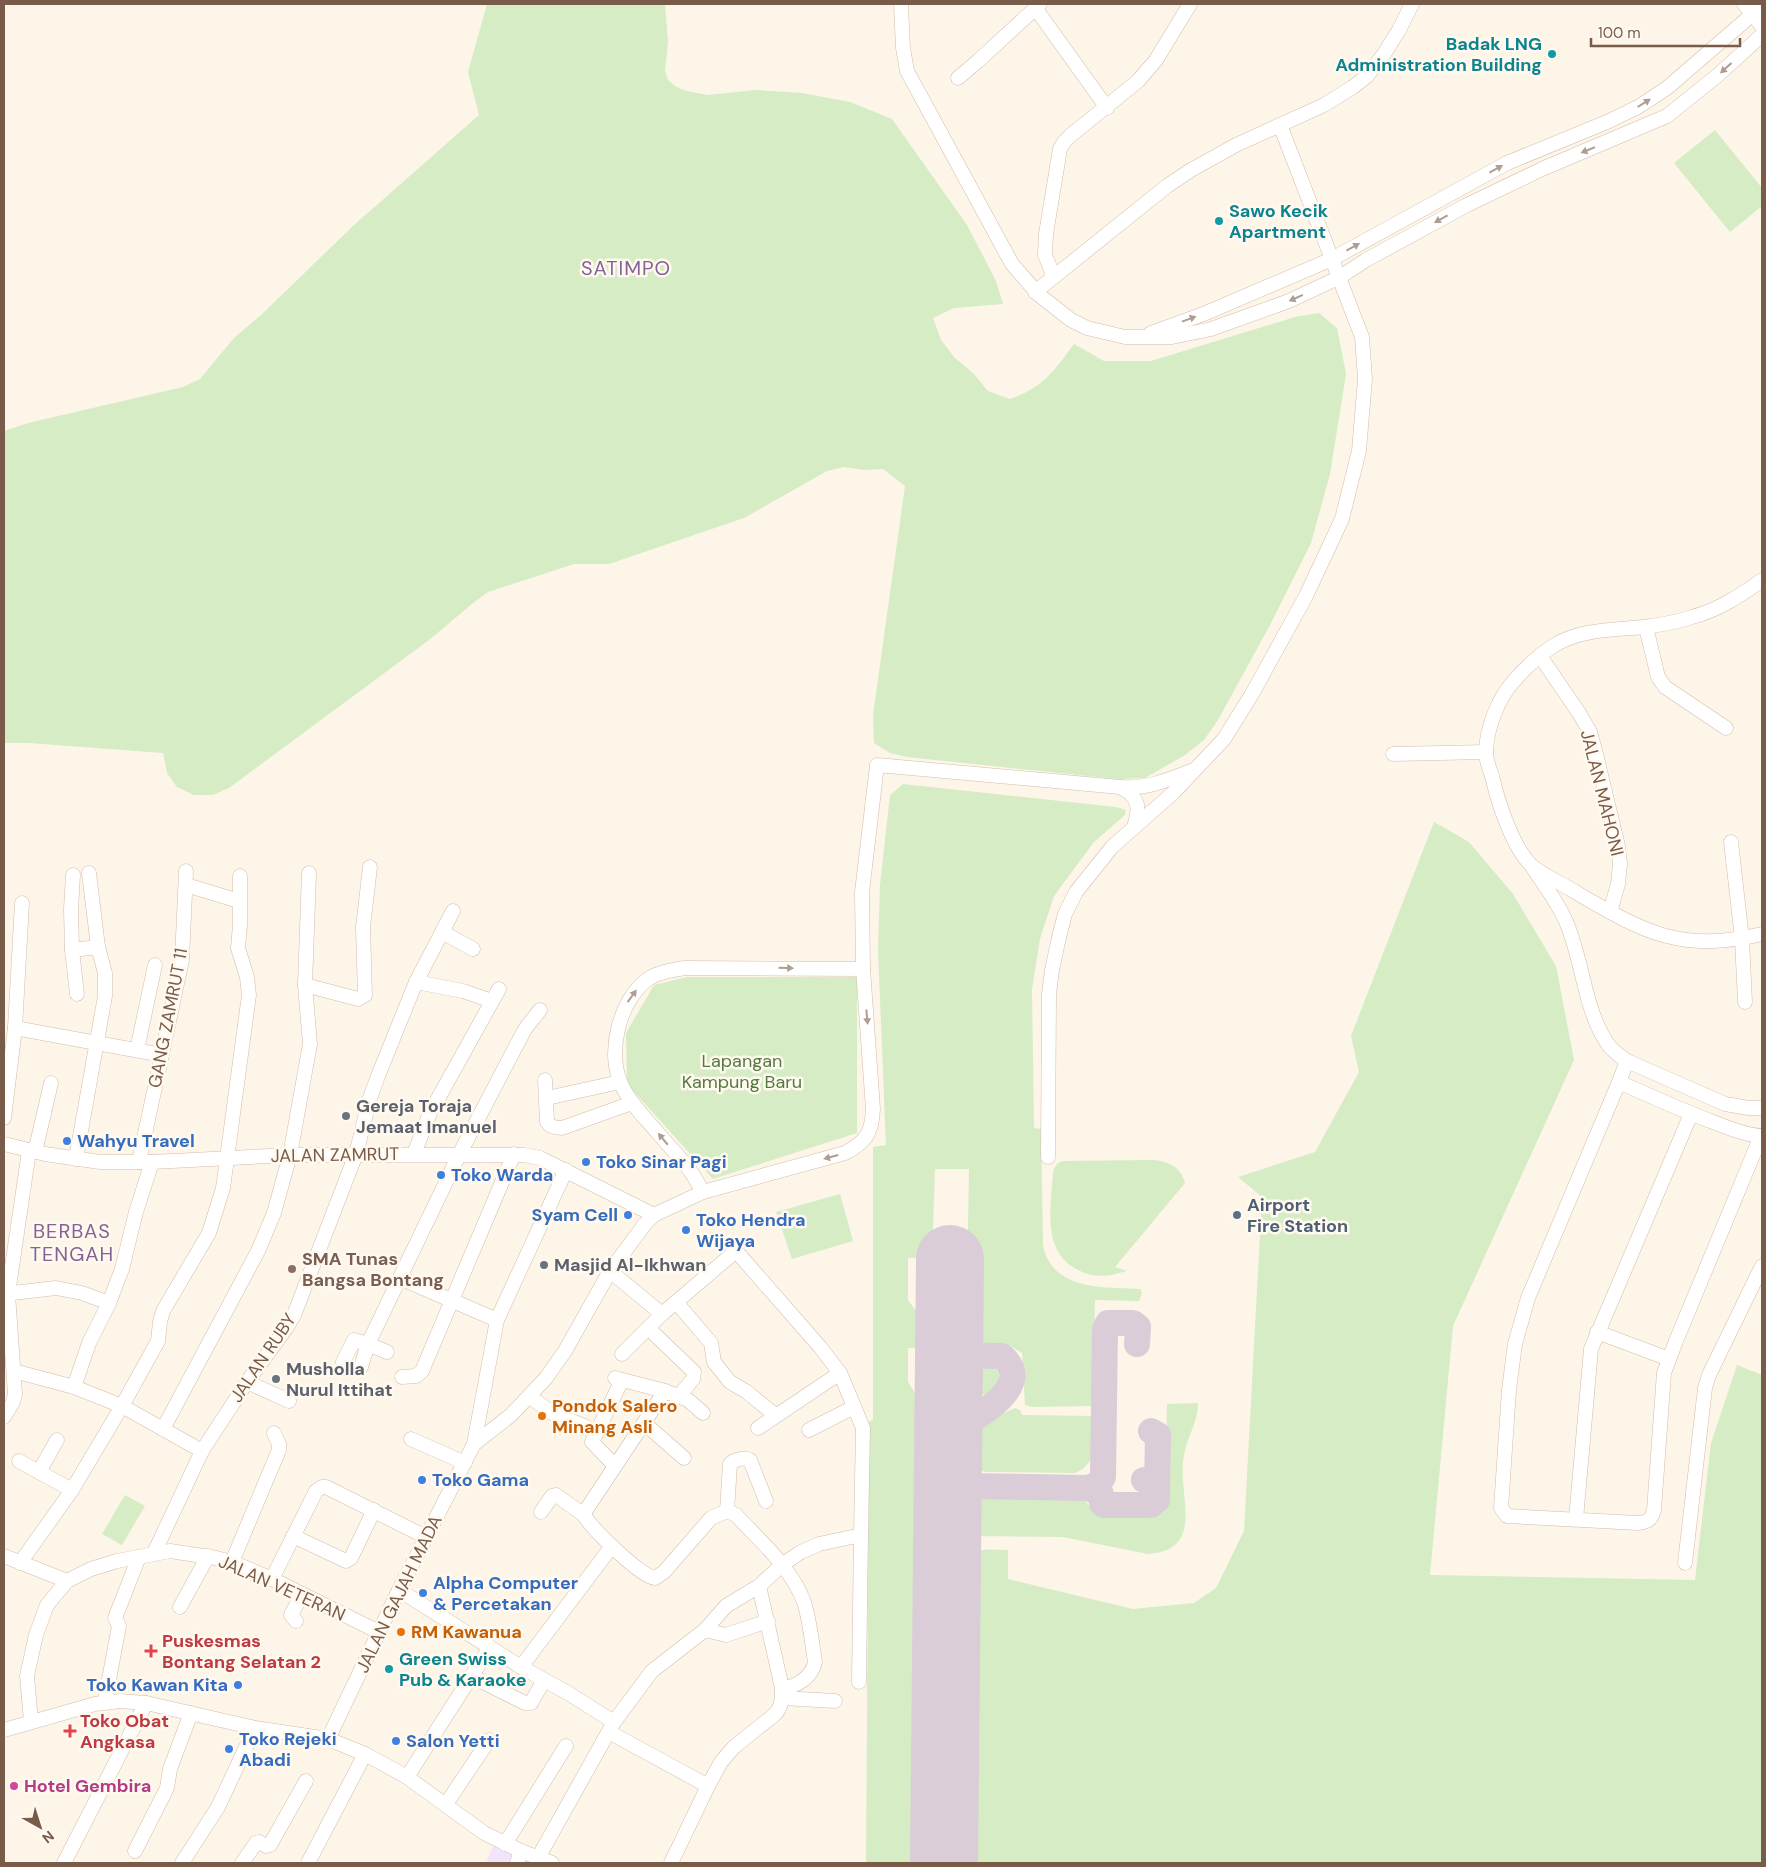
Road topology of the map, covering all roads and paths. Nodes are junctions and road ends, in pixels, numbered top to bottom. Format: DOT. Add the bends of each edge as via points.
graph roads {
  1 [pos="901,4"];
  2 [pos="1190,4"];
  3 [pos="1412,4"];
  4 [pos="1038,6"];
  5 [pos="1753,8"];
  6 [pos="1762,26"];
  7 [pos="1762,35"];
  8 [pos="958,78"];
  9 [pos="1107,108"];
  10 [pos="1607,122"];
  11 [pos="1280,125"];
  12 [pos="1613,140"];
  13 [pos="1332,259"];
  14 [pos="1054,277"];
  15 [pos="1340,277"];
  16 [pos="1035,292"];
  17 [pos="1143,336"];
  18 [pos="1762,580"];
  19 [pos="1646,627"];
  20 [pos="1540,656"];
  21 [pos="1726,728"];
  22 [pos="1486,752"];
  23 [pos="1393,754"];
  24 [pos="1199,768"];
  25 [pos="1120,787"];
  26 [pos="1134,827"];
  27 [pos="1731,842"];
  28 [pos="1532,866"];
  29 [pos="370,867"];
  30 [pos="90,873"];
  31 [pos="310,873"];
  32 [pos="73,875"];
  33 [pos="240,876"];
  34 [pos="1567,886"];
  35 [pos="240,901"];
  36 [pos="22,903"];
  37 [pos="1556,903"];
  38 [pos="453,911"];
  39 [pos="1610,912"];
  40 [pos="442,932"];
  41 [pos="1762,934"];
  42 [pos="1742,939"];
  43 [pos="98,947"];
  44 [pos="473,949"];
  45 [pos="72,950"];
  46 [pos="155,965"];
  47 [pos="863,969"];
  48 [pos="416,982"];
  49 [pos="306,985"];
  50 [pos="499,988"];
  51 [pos="77,994"];
  52 [pos="492,1001"];
  53 [pos="1745,1002"];
  54 [pos="540,1010"];
  55 [pos="15,1028"];
  56 [pos="97,1042"];
  57 [pos="137,1050"];
  58 [pos="162,1055"];
  59 [pos="1627,1061"];
  60 [pos="545,1080"];
  61 [pos="620,1082"];
  62 [pos="1619,1082"];
  63 [pos="52,1083"];
  64 [pos="547,1098"];
  65 [pos="632,1103"];
  66 [pos="1762,1108"];
  67 [pos="1691,1114"];
  68 [pos="4,1118"];
  69 [pos="1762,1136"];
  70 [pos="4,1144"];
  71 [pos="32,1151"];
  72 [pos="356,1154"];
  73 [pos="414,1154"];
  74 [pos="514,1154"];
  75 [pos="290,1155"];
  76 [pos="460,1155"];
  77 [pos="227,1157"];
  78 [pos="1048,1157"];
  79 [pos="76,1159"];
  80 [pos="145,1162"];
  81 [pos="566,1170"];
  82 [pos="704,1192"];
  83 [pos="654,1215"];
  84 [pos="1762,1266"];
  85 [pos="610,1271"];
  86 [pos="400,1278"];
  87 [pos="6,1294"];
  88 [pos="453,1300"];
  89 [pos="676,1302"];
  90 [pos="108,1303"];
  91 [pos="662,1314"];
  92 [pos="497,1320"];
  93 [pos="648,1328"];
  94 [pos="1597,1332"];
  95 [pos="368,1344"];
  96 [pos="387,1352"];
  97 [pos="622,1354"];
  98 [pos="1669,1359"];
  99 [pos="343,1362"];
  100 [pos="716,1366"];
  101 [pos="360,1368"];
  102 [pos="14,1371"];
  103 [pos="840,1373"];
  104 [pos="694,1374"];
  105 [pos="402,1376"];
  106 [pos="247,1382"];
  107 [pos="74,1387"];
  108 [pos="665,1391"];
  109 [pos="529,1396"];
  110 [pos="679,1396"];
  111 [pos="289,1401"];
  112 [pos="122,1406"];
  113 [pos="854,1407"];
  114 [pos="703,1413"];
  115 [pos="776,1415"];
  116 [pos="4,1417"];
  117 [pos="644,1423"];
  118 [pos="758,1428"];
  119 [pos="163,1430"];
  120 [pos="809,1430"];
  121 [pos="595,1433"];
  122 [pos="274,1434"];
  123 [pos="411,1439"];
  124 [pos="57,1440"];
  125 [pos="474,1444"];
  126 [pos="202,1451"];
  127 [pos="684,1458"];
  128 [pos="19,1462"];
  129 [pos="465,1464"];
  130 [pos="615,1466"];
  131 [pos="39,1472"];
  132 [pos="72,1490"];
  133 [pos="766,1502"];
  134 [pos="374,1510"];
  135 [pos="726,1511"];
  136 [pos="541,1512"];
  137 [pos="584,1515"];
  138 [pos="1576,1520"];
  139 [pos="861,1535"];
  140 [pos="293,1536"];
  141 [pos="426,1537"];
  142 [pos="612,1546"];
  143 [pos="154,1553"];
  144 [pos="4,1556"];
  145 [pos="139,1556"];
  146 [pos="208,1556"];
  147 [pos="232,1562"];
  148 [pos="20,1563"];
  149 [pos="1685,1563"];
  150 [pos="783,1564"];
  151 [pos="272,1579"];
  152 [pos="67,1581"];
  153 [pos="759,1586"];
  154 [pos="399,1590"];
  155 [pos="302,1594"];
  156 [pos="180,1607"];
  157 [pos="296,1621"];
  158 [pos="768,1621"];
  159 [pos="705,1630"];
  160 [pos="379,1632"];
  161 [pos="490,1647"];
  162 [pos="521,1667"];
  163 [pos="471,1676"];
  164 [pos="544,1680"];
  165 [pos="859,1682"];
  166 [pos="782,1693"];
  167 [pos="105,1701"];
  168 [pos="835,1701"];
  169 [pos="146,1703"];
  170 [pos="191,1713"];
  171 [pos="31,1722"];
  172 [pos="611,1727"];
  173 [pos="255,1728"];
  174 [pos="4,1730"];
  175 [pos="328,1739"];
  176 [pos="489,1740"];
  177 [pos="566,1746"];
  178 [pos="365,1754"];
  179 [pos="408,1777"];
  180 [pos="306,1781"];
  181 [pos="708,1786"];
  182 [pos="446,1804"];
  183 [pos="505,1844"];
  184 [pos="135,1851"];
  185 [pos="519,1857"];
  186 [pos="538,1858"];
  187 [pos="64,1863"];
  188 [pos="182,1863"];
  189 [pos="242,1863"];
  190 [pos="308,1863"];
  191 [pos="552,1863"];
  192 [pos="671,1863"];
  1 -- 16 [label="street" via="907,71 1012,264"];
  2 -- 9 [label="street" via="1156,60"];
  3 -- 11 [label="street" via="1399,30 1367,76 1324,105"];
  4 -- 8 [label="street"];
  4 -- 9 [label="street"];
  5 -- 6 [label="street"];
  10 -- 5 [label="street, one-way" via="1668,88"];
  7 -- 12 [label="street, one-way" via="1667,116"];
  9 -- 14 [label="street" via="1071,135 1060,149 1045,255"];
  10 -- 12 [label="street"];
  13 -- 10 [label="street, one-way" via="1506,163"];
  11 -- 13 [label="street"];
  11 -- 14 [label="street" via="1236,145 1167,186"];
  12 -- 15 [label="street, one-way" via="1465,206"];
  13 -- 15 [label="street"];
  17 -- 13 [label="street, one-way"];
  14 -- 16 [label="street"];
  15 -- 17 [label="street, one-way" via="1289,301 1211,329 1172,337"];
  15 -- 24 [label="street" via="1362,337 1365,379 1360,451 1342,519 1306,596 1252,694 1224,738"];
  16 -- 17 [label="street" via="1053,308 1087,328 1125,337"];
  18 -- 19 [label="street" via="1721,607"];
  19 -- 20 [label="street" via="1598,630 1553,646"];
  19 -- 21 [label="street" via="1658,676 1665,687"];
  20 -- 22 [label="street" via="1512,682 1497,707"];
  20 -- 39 [label="street, JALAN MAHONI" via="1580,713 1595,750 1620,864"];
  22 -- 23 [label="street"];
  22 -- 28 [label="street" via="1506,823"];
  24 -- 25 [label="street" via="1158,784"];
  24 -- 26 [label="street"];
  25 -- 26 [label="street" via="1129,791 1137,802 1139,812"];
  25 -- 47 [label="street" via="877,765 862,892"];
  26 -- 78 [label="street" via="1112,847 1076,892 1065,914 1049,994"];
  27 -- 42 [label="street"];
  28 -- 34 [label="street"];
  28 -- 37 [label="street"];
  29 -- 49 [label="street" via="364,917 364,995 358,999"];
  30 -- 43 [label="street"];
  31 -- 49 [label="street"];
  32 -- 45 [label="street"];
  33 -- 35 [label="street"];
  34 -- 37 [label="street"];
  34 -- 39 [label="street"];
  35 -- 58 [label="street, GANG ZAMRUT 11" via="186,878 182,960"];
  35 -- 77 [label="street" via="238,948 249,995"];
  36 -- 55 [label="street"];
  37 -- 59 [label="street" via="1574,945 1600,1030 1614,1051"];
  38 -- 40 [label="street, JALAN RUBY"];
  39 -- 42 [label="street" via="1678,940"];
  40 -- 44 [label="street"];
  40 -- 48 [label="street, JALAN RUBY"];
  41 -- 42 [label="street"];
  42 -- 53 [label="street"];
  43 -- 45 [label="street"];
  43 -- 56 [label="street" via="106,984"];
  45 -- 51 [label="street"];
  46 -- 57 [label="street"];
  61 -- 47 [label="street, one-way" via="616,1042 622,1014 629,998 650,978 684,968"];
  47 -- 82 [label="street, one-way" via="873,1108 872,1124 866,1137 845,1153"];
  48 -- 52 [label="street" via="463,991"];
  48 -- 72 [label="street, JALAN RUBY" via="374,1088"];
  49 -- 75 [label="street" via="310,1044"];
  50 -- 52 [label="street"];
  52 -- 73 [label="street" via="430,1113"];
  54 -- 76 [label="street" via="526,1029"];
  55 -- 56 [label="street"];
  55 -- 68 [label="street"];
  56 -- 57 [label="street"];
  56 -- 79 [label="street"];
  57 -- 58 [label="street"];
  58 -- 80 [label="street, GANG ZAMRUT 11"];
  59 -- 62 [label="street"];
  59 -- 66 [label="street" via="1725,1104"];
  60 -- 64 [label="street"];
  61 -- 64 [label="street"];
  61 -- 65 [label="street"];
  62 -- 67 [label="street"];
  62 -- 138 [label="street" via="1528,1298 1512,1362 1501,1508 1507,1516"];
  63 -- 71 [label="street"];
  64 -- 65 [label="street" via="546,1122 558,1128"];
  82 -- 65 [label="street, one-way" via="692,1173"];
  67 -- 69 [label="street"];
  67 -- 94 [label="street"];
  69 -- 98 [label="street"];
  70 -- 71 [label="street, JALAN ZAMRUT"];
  71 -- 79 [label="street, JALAN ZAMRUT"];
  71 -- 87 [label="street"];
  72 -- 73 [label="street, JALAN ZAMRUT"];
  72 -- 75 [label="street, JALAN ZAMRUT"];
  72 -- 106 [label="street, JALAN RUBY" via="294,1314 284,1333"];
  73 -- 76 [label="street, JALAN ZAMRUT"];
  74 -- 76 [label="street, JALAN ZAMRUT"];
  74 -- 81 [label="street, JALAN ZAMRUT" via="540,1158"];
  74 -- 88 [label="street"];
  75 -- 77 [label="street, JALAN ZAMRUT"];
  75 -- 119 [label="street" via="274,1213 258,1251"];
  76 -- 86 [label="street"];
  77 -- 80 [label="street, JALAN ZAMRUT"];
  77 -- 112 [label="street" via="223,1188 209,1233 163,1311 158,1341"];
  79 -- 80 [label="street, JALAN ZAMRUT"];
  80 -- 90 [label="street, GANG ZAMRUT 11" via="122,1269"];
  81 -- 83 [label="street, JALAN ZAMRUT"];
  81 -- 92 [label="street"];
  82 -- 83 [label="street"];
  83 -- 85 [label="street, JALAN GAJAH MADA"];
  84 -- 149 [label="street" via="1705,1388"];
  85 -- 91 [label="street"];
  85 -- 109 [label="street, JALAN GAJAH MADA" via="565,1351"];
  86 -- 88 [label="street"];
  86 -- 95 [label="street"];
  87 -- 90 [label="street" via="56,1288"];
  87 -- 102 [label="street"];
  88 -- 92 [label="street"];
  88 -- 105 [label="street" via="422,1372 416,1376"];
  89 -- 91 [label="street"];
  89 -- 100 [label="street" via="711,1343"];
  89 -- 103 [label="street" via="736,1251"];
  90 -- 107 [label="street, GANG ZAMRUT 11"];
  91 -- 93 [label="street"];
  92 -- 125 [label="street"];
  93 -- 97 [label="street"];
  93 -- 104 [label="street"];
  94 -- 98 [label="street"];
  94 -- 138 [label="street" via="1588,1364"];
  95 -- 96 [label="street"];
  95 -- 99 [label="street" via="354,1340"];
  95 -- 101 [label="street"];
  98 -- 138 [label="street" via="1663,1387 1652,1518 1638,1523"];
  100 -- 104 [label="street"];
  100 -- 115 [label="street" via="730,1382"];
  102 -- 107 [label="street"];
  102 -- 116 [label="street" via="15,1394"];
  103 -- 113 [label="street"];
  103 -- 115 [label="street"];
  104 -- 110 [label="street" via="693,1380"];
  106 -- 111 [label="street"];
  106 -- 126 [label="street, JALAN RUBY"];
  107 -- 112 [label="street"];
  108 -- 110 [label="street"];
  108 -- 117 [label="street"];
  108 -- 121 [label="street" via="618,1379"];
  109 -- 121 [label="street" via="552,1413"];
  109 -- 125 [label="street, JALAN GAJAH MADA"];
  110 -- 114 [label="street"];
  112 -- 119 [label="street"];
  112 -- 132 [label="street"];
  113 -- 120 [label="street"];
  113 -- 139 [label="street" via="863,1428"];
  115 -- 118 [label="street"];
  117 -- 127 [label="street"];
  117 -- 130 [label="street"];
  119 -- 126 [label="street"];
  121 -- 130 [label="street" via="592,1442"];
  122 -- 147 [label="street" via="279,1450"];
  123 -- 129 [label="street"];
  124 -- 131 [label="street"];
  125 -- 129 [label="street, JALAN GAJAH MADA"];
  126 -- 143 [label="street, JALAN RUBY"];
  128 -- 131 [label="street"];
  129 -- 141 [label="street, JALAN GAJAH MADA"];
  130 -- 137 [label="street"];
  131 -- 132 [label="street"];
  132 -- 148 [label="street"];
  133 -- 135 [label="street" via="748,1459 734,1460 730,1464"];
  134 -- 140 [label="street" via="322,1487 316,1491"];
  134 -- 140 [label="street" via="351,1558 346,1561"];
  134 -- 141 [label="street"];
  135 -- 142 [label="street" via="711,1518 655,1578 646,1575"];
  135 -- 150 [label="street" via="736,1515"];
  136 -- 137 [label="street" via="550,1498 556,1495"];
  137 -- 142 [label="street"];
  139 -- 150 [label="street" via="809,1548"];
  139 -- 165 [label="street"];
  140 -- 151 [label="street"];
  141 -- 154 [label="street, JALAN GAJAH MADA"];
  142 -- 162 [label="street"];
  143 -- 145 [label="street, JALAN VETERAN"];
  143 -- 146 [label="street, JALAN VETERAN" via="170,1551"];
  144 -- 148 [label="street"];
  145 -- 152 [label="street, JALAN VETERAN" via="91,1569"];
  145 -- 167 [label="street" via="115,1618 119,1626"];
  146 -- 147 [label="street, JALAN VETERAN"];
  146 -- 156 [label="street"];
  147 -- 151 [label="street, JALAN VETERAN"];
  148 -- 152 [label="street"];
  150 -- 153 [label="street"];
  150 -- 166 [label="street" via="804,1605 815,1662 808,1677"];
  151 -- 155 [label="street, JALAN VETERAN"];
  152 -- 171 [label="street, JALAN VETERAN" via="47,1605 36,1635 27,1676"];
  153 -- 158 [label="street"];
  153 -- 159 [label="street" via="726,1606"];
  154 -- 160 [label="street, JALAN GAJAH MADA"];
  154 -- 161 [label="street"];
  155 -- 157 [label="street" via="292,1615"];
  155 -- 160 [label="street, JALAN VETERAN"];
  158 -- 159 [label="street" via="726,1635"];
  158 -- 166 [label="street"];
  159 -- 172 [label="street" via="652,1671"];
  160 -- 175 [label="street, JALAN GAJAH MADA"];
  161 -- 162 [label="street"];
  161 -- 163 [label="street"];
  162 -- 164 [label="street"];
  163 -- 164 [label="street" via="526,1703 531,1703"];
  163 -- 179 [label="street"];
  164 -- 172 [label="street" via="568,1693"];
  166 -- 168 [label="street"];
  166 -- 181 [label="street" via="779,1710 727,1755"];
  167 -- 169 [label="street"];
  167 -- 171 [label="street"];
  169 -- 170 [label="street"];
  169 -- 187 [label="street"];
  170 -- 173 [label="street"];
  170 -- 184 [label="street" via="170,1769 167,1788"];
  171 -- 174 [label="street"];
  172 -- 181 [label="street"];
  172 -- 186 [label="street"];
  173 -- 175 [label="street"];
  173 -- 188 [label="street" via="218,1807"];
  175 -- 178 [label="street"];
  176 -- 182 [label="street"];
  177 -- 183 [label="street"];
  178 -- 179 [label="street"];
  178 -- 190 [label="street"];
  179 -- 182 [label="street"];
  180 -- 189 [label="street" via="270,1845 256,1842"];
  181 -- 192 [label="street"];
  182 -- 183 [label="street"];
  183 -- 185 [label="street"];
  185 -- 186 [label="street"];
  186 -- 191 [label="street"];
}
